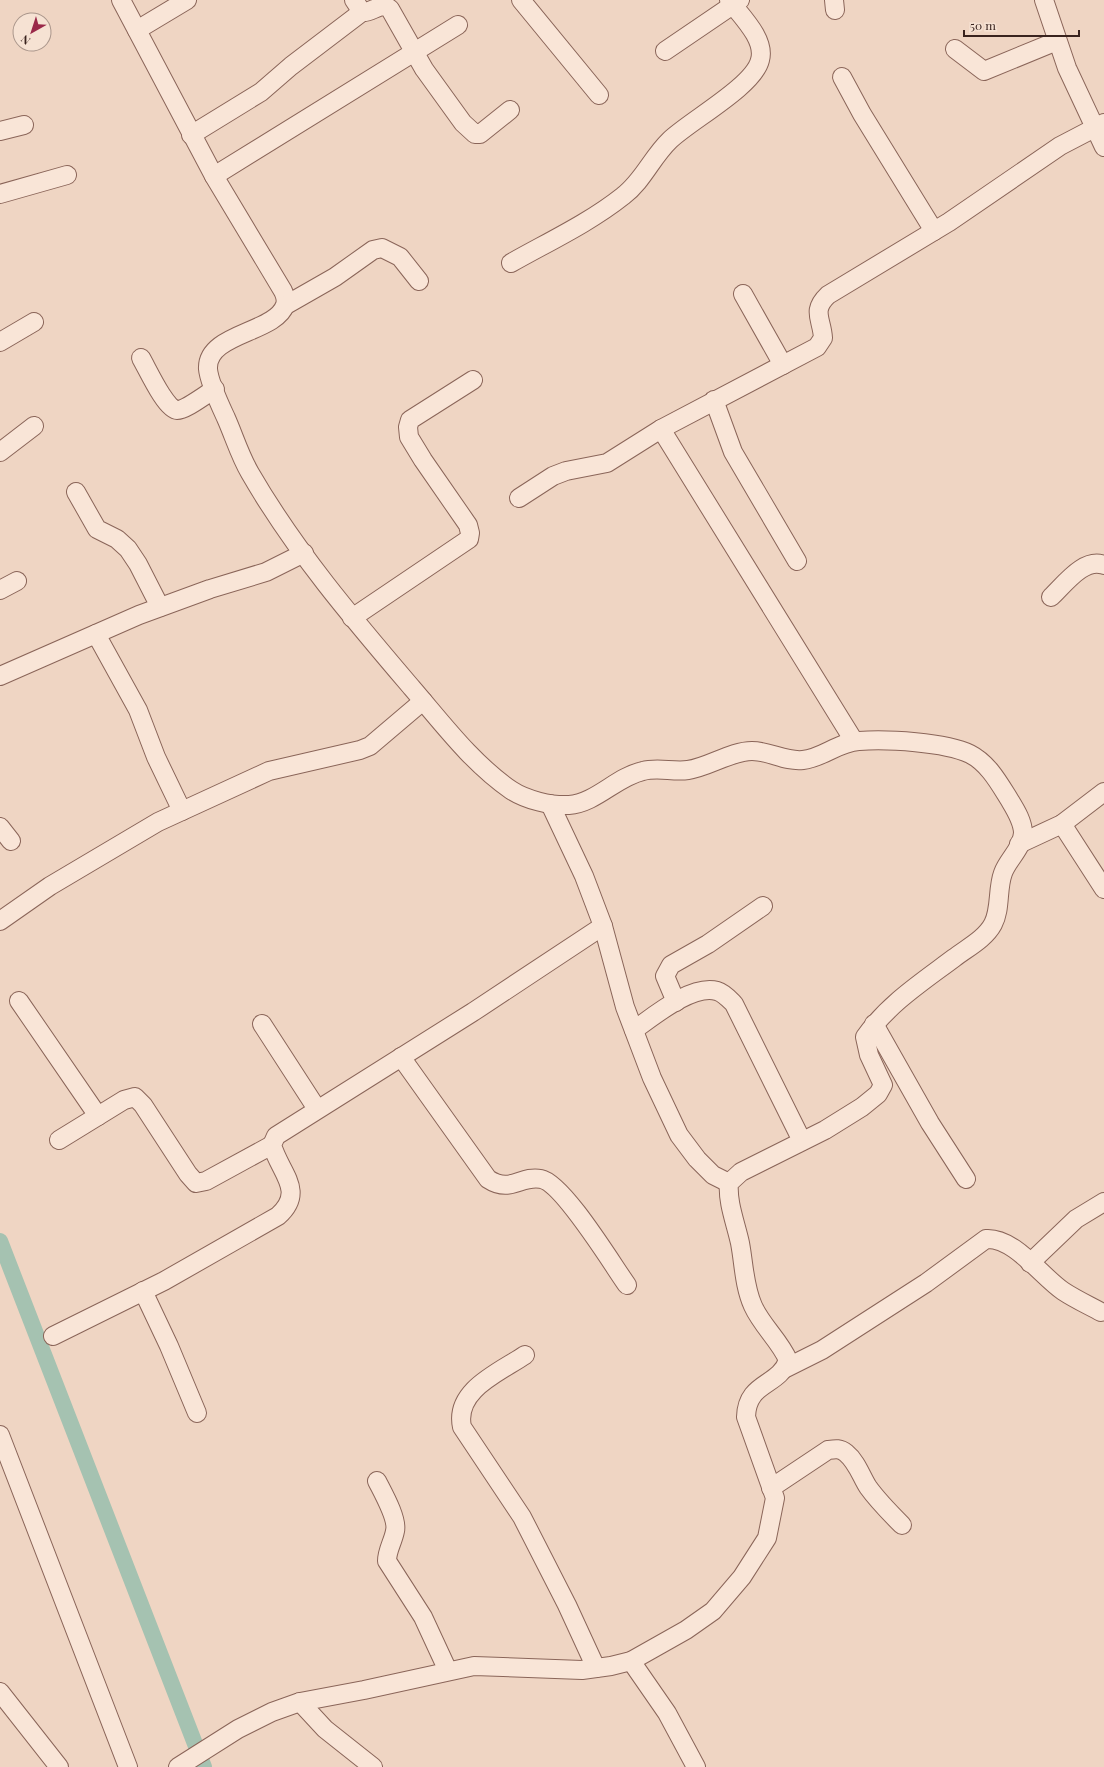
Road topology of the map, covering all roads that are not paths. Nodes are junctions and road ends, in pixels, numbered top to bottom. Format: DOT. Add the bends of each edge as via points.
graph roads {
  1 [pos="122,0"];
  2 [pos="187,0"];
  3 [pos="520,0"];
  4 [pos="1044,0"];
  5 [pos="734,2"];
  6 [pos="358,6"];
  7 [pos="458,25"];
  8 [pos="138,30"];
  9 [pos="1057,41"];
  10 [pos="955,49"];
  11 [pos="414,51"];
  12 [pos="666,51"];
  13 [pos="842,77"];
  14 [pos="599,95"];
  15 [pos="510,110"];
  16 [pos="24,125"];
  17 [pos="1100,125"];
  18 [pos="0,131"];
  19 [pos="191,135"];
  20 [pos="1104,147"];
  21 [pos="67,175"];
  22 [pos="214,176"];
  23 [pos="0,194"];
  24 [pos="934,231"];
  25 [pos="511,263"];
  26 [pos="419,281"];
  27 [pos="743,294"];
  28 [pos="286,305"];
  29 [pos="34,322"];
  30 [pos="0,342"];
  31 [pos="141,358"];
  32 [pos="783,365"];
  33 [pos="474,380"];
  34 [pos="215,389"];
  35 [pos="714,400"];
  36 [pos="34,426"];
  37 [pos="661,429"];
  38 [pos="0,452"];
  39 [pos="76,492"];
  40 [pos="519,498"];
  41 [pos="304,553"];
  42 [pos="797,561"];
  43 [pos="1104,565"];
  44 [pos="17,581"];
  45 [pos="0,590"];
  46 [pos="1051,597"];
  47 [pos="160,607"];
  48 [pos="352,618"];
  49 [pos="96,634"];
  50 [pos="0,676"];
  51 [pos="423,701"];
  52 [pos="854,741"];
  53 [pos="1104,792"];
  54 [pos="550,804"];
  55 [pos="182,811"];
  56 [pos="1062,824"];
  57 [pos="1020,844"];
  58 [pos="1104,889"];
  59 [pos="763,906"];
  60 [pos="0,921"];
  61 [pos="603,926"];
  62 [pos="19,1001"];
  63 [pos="676,1002"];
  64 [pos="262,1024"];
  65 [pos="874,1024"];
  66 [pos="634,1030"];
  67 [pos="401,1057"];
  68 [pos="317,1110"];
  69 [pos="98,1116"];
  70 [pos="59,1140"];
  71 [pos="802,1142"];
  72 [pos="272,1145"];
  73 [pos="966,1179"];
  74 [pos="729,1183"];
  75 [pos="1104,1202"];
  76 [pos="1030,1263"];
  77 [pos="627,1285"];
  78 [pos="143,1291"];
  79 [pos="1101,1312"];
  80 [pos="53,1336"];
  81 [pos="525,1355"];
  82 [pos="786,1368"];
  83 [pos="197,1413"];
  84 [pos="0,1435"];
  85 [pos="3,1454"];
  86 [pos="377,1481"];
  87 [pos="771,1488"];
  88 [pos="902,1525"];
  89 [pos="631,1661"];
  90 [pos="596,1668"];
  91 [pos="448,1671"];
  92 [pos="0,1692"];
  93 [pos="300,1702"];
  94 [pos="59,1767"];
  95 [pos="128,1767"];
  96 [pos="178,1767"];
  97 [pos="373,1767"];
  98 [pos="696,1767"];
  1 -- 8 [label="street"];
  2 -- 8 [label="street"];
  3 -- 14 [label="street"];
  4 -- 9 [label="street"];
  5 -- 12 [label="street"];
  5 -- 25 [label="street" via="747,21 761,51 761,59 752,76 669,141 637,183 623,196"];
  6 -- 11 [label="street" via="367,12 386,6"];
  6 -- 19 [label="street" via="261,92"];
  7 -- 11 [label="street"];
  8 -- 19 [label="street"];
  9 -- 10 [label="street" via="984,71"];
  9 -- 17 [label="street" via="1066,68"];
  11 -- 15 [label="street" via="462,123 475,134 487,130"];
  11 -- 22 [label="street"];
  13 -- 24 [label="street"];
  16 -- 18 [label="street"];
  17 -- 20 [label="street"];
  17 -- 24 [label="street" via="1060,146"];
  19 -- 22 [label="street"];
  21 -- 23 [label="street"];
  22 -- 28 [label="street" via="283,290"];
  24 -- 32 [label="street" via="821,302 818,309 823,338 817,347"];
  26 -- 28 [label="street" via="400,257 382,248 374,250 335,277"];
  27 -- 32 [label="street"];
  28 -- 34 [label="street" via="271,320 244,332 210,356 208,366"];
  29 -- 30 [label="street"];
  31 -- 34 [label="street" via="164,400 173,409 178,410"];
  32 -- 35 [label="street"];
  33 -- 48 [label="street" via="410,420 408,427 409,437 423,460 468,525 469,539"];
  34 -- 41 [label="street" via="249,470"];
  35 -- 37 [label="street"];
  35 -- 42 [label="street" via="732,452"];
  36 -- 38 [label="street"];
  37 -- 40 [label="street" via="607,463 566,471"];
  37 -- 52 [label="street"];
  39 -- 47 [label="street" via="97,529 117,539 128,550"];
  41 -- 47 [label="street" via="266,572"];
  41 -- 48 [label="street"];
  43 -- 46 [label="street" via="1098,563 1083,567"];
  44 -- 45 [label="street"];
  47 -- 49 [label="street"];
  48 -- 51 [label="street"];
  49 -- 50 [label="street"];
  49 -- 55 [label="street" via="138,710"];
  51 -- 54 [label="street" via="463,748 515,793"];
  51 -- 55 [label="street" via="382,737 365,748 269,771"];
  52 -- 54 [label="street" via="835,747 815,758 800,761 748,750 686,771 644,770 592,798 572,805"];
  52 -- 57 [label="street" via="884,740 948,747 972,755 987,768 1018,814 1023,832"];
  53 -- 56 [label="street"];
  54 -- 61 [label="street" via="584,876"];
  55 -- 60 [label="street" via="158,822 50,886"];
  56 -- 57 [label="street"];
  56 -- 58 [label="street"];
  57 -- 65 [label="street" via="1001,878 997,915 991,928 896,1001"];
  59 -- 63 [label="street" via="708,944 671,965 664,976"];
  61 -- 66 [label="street" via="625,1007"];
  61 -- 67 [label="street"];
  62 -- 69 [label="street"];
  63 -- 66 [label="street"];
  63 -- 71 [label="street" via="688,995 708,990 718,991 734,1004"];
  64 -- 68 [label="street"];
  65 -- 71 [label="street" via="865,1037 867,1050 883,1085 878,1094 862,1107"];
  65 -- 73 [label="street" via="930,1123"];
  66 -- 74 [label="street" via="652,1078 679,1135 714,1175"];
  67 -- 68 [label="street"];
  67 -- 77 [label="street" via="488,1179 505,1186 539,1178 555,1187 579,1215"];
  68 -- 72 [label="street" via="276,1136"];
  69 -- 70 [label="street"];
  69 -- 72 [label="street" via="124,1100 135,1097 196,1183 206,1181"];
  71 -- 74 [label="street" via="741,1172"];
  72 -- 78 [label="street" via="291,1187 290,1202 285,1210"];
  74 -- 82 [label="street" via="728,1192 746,1285 761,1320 785,1352 788,1360"];
  75 -- 76 [label="street" via="1076,1219"];
  76 -- 79 [label="street" via="1063,1291"];
  76 -- 82 [label="street" via="1011,1246 994,1239 986,1239 926,1283 822,1350"];
  78 -- 80 [label="street"];
  78 -- 83 [label="street"];
  81 -- 90 [label="street" via="474,1388 461,1412 462,1427 522,1517"];
  82 -- 87 [label="street" via="754,1393 746,1406 746,1417"];
  84 -- 85 [label="street"];
  85 -- 95 [label="street"];
  86 -- 91 [label="street" via="396,1529 387,1553 387,1561 423,1616"];
  87 -- 88 [label="street" via="828,1450 838,1449 854,1461 872,1492"];
  87 -- 89 [label="street" via="775,1498 767,1538 742,1577 713,1611 686,1630"];
  89 -- 90 [label="street"];
  89 -- 98 [label="street" via="667,1713"];
  90 -- 91 [label="street" via="582,1670 474,1666"];
  91 -- 93 [label="street"];
  92 -- 94 [label="street"];
  93 -- 96 [label="street" via="272,1712 238,1729"];
  93 -- 97 [label="street" via="325,1729"];
}
